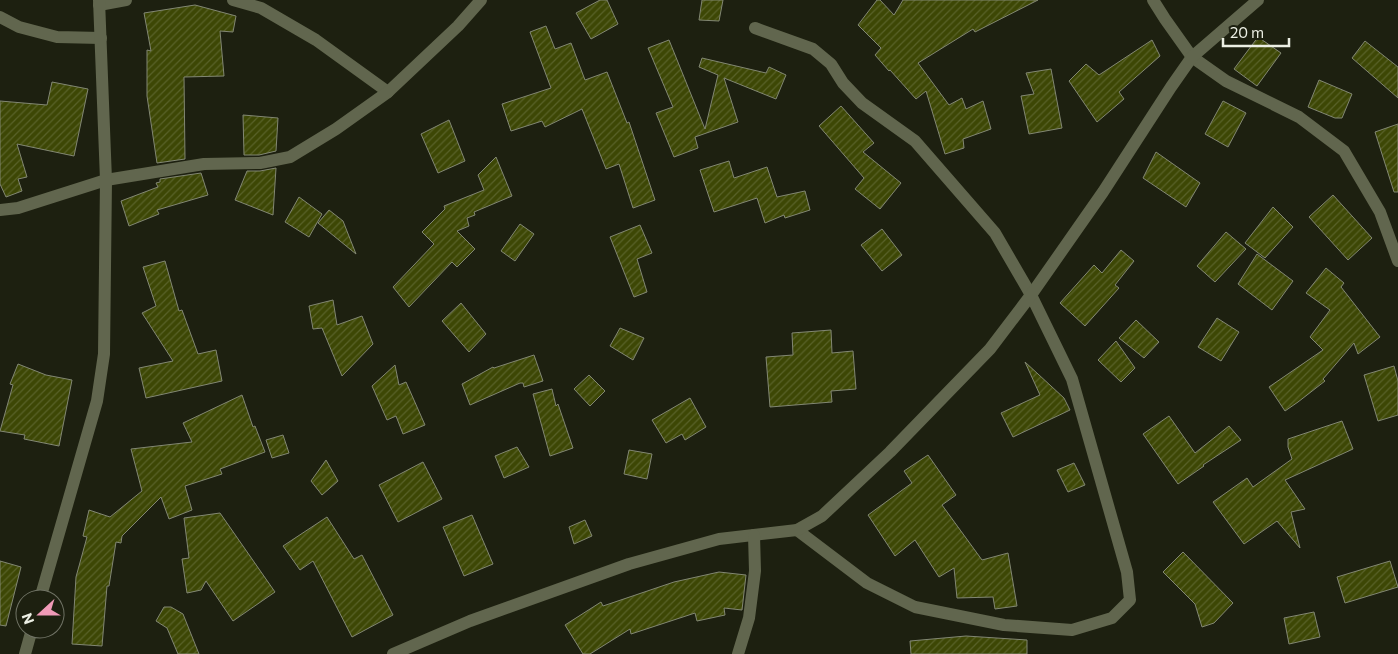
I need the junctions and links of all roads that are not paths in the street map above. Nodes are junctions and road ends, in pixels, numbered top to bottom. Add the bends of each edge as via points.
1 (126, 0) edge
2 (233, 0) edge
3 (481, 0) edge
4 (1153, 0) edge
5 (1258, 0) edge
6 (99, 2) edge
7 (0, 18) edge
8 (755, 28) dead end
9 (101, 38) junction
10 (1192, 57) junction
11 (388, 92) junction
12 (106, 180) junction
13 (0, 210) edge
14 (1398, 262) edge
15 (1031, 295) junction
16 (797, 530) junction
17 (754, 535) junction
18 (43, 589) edge
19 (29, 639) edge
20 (25, 654) edge
21 (393, 654) edge
22 (738, 654) edge

1 - 6 street
2 - 11 street via 261,8 316,40
3 - 11 street
4 - 10 street
5 - 10 street
6 - 9 street
7 - 9 street via 18,27 57,37
8 - 15 street via 813,49 832,64 843,83 862,103 915,141 995,233
9 - 12 street
10 - 14 street via 1226,81 1299,117 1344,150 1380,212
10 - 15 street
11 - 12 street via 290,157 260,163 204,164
12 - 13 street via 18,208
12 - 18 street via 104,354 97,401
15 - 16 street via 990,348 890,452 822,516
15 - 16 street via 1072,379 1127,572 1130,600 1112,618 1072,630 1004,625 916,608 867,583
16 - 17 street
17 - 21 street via 719,539 629,564 470,620
17 - 22 street via 755,571 749,618
19 - 20 street

